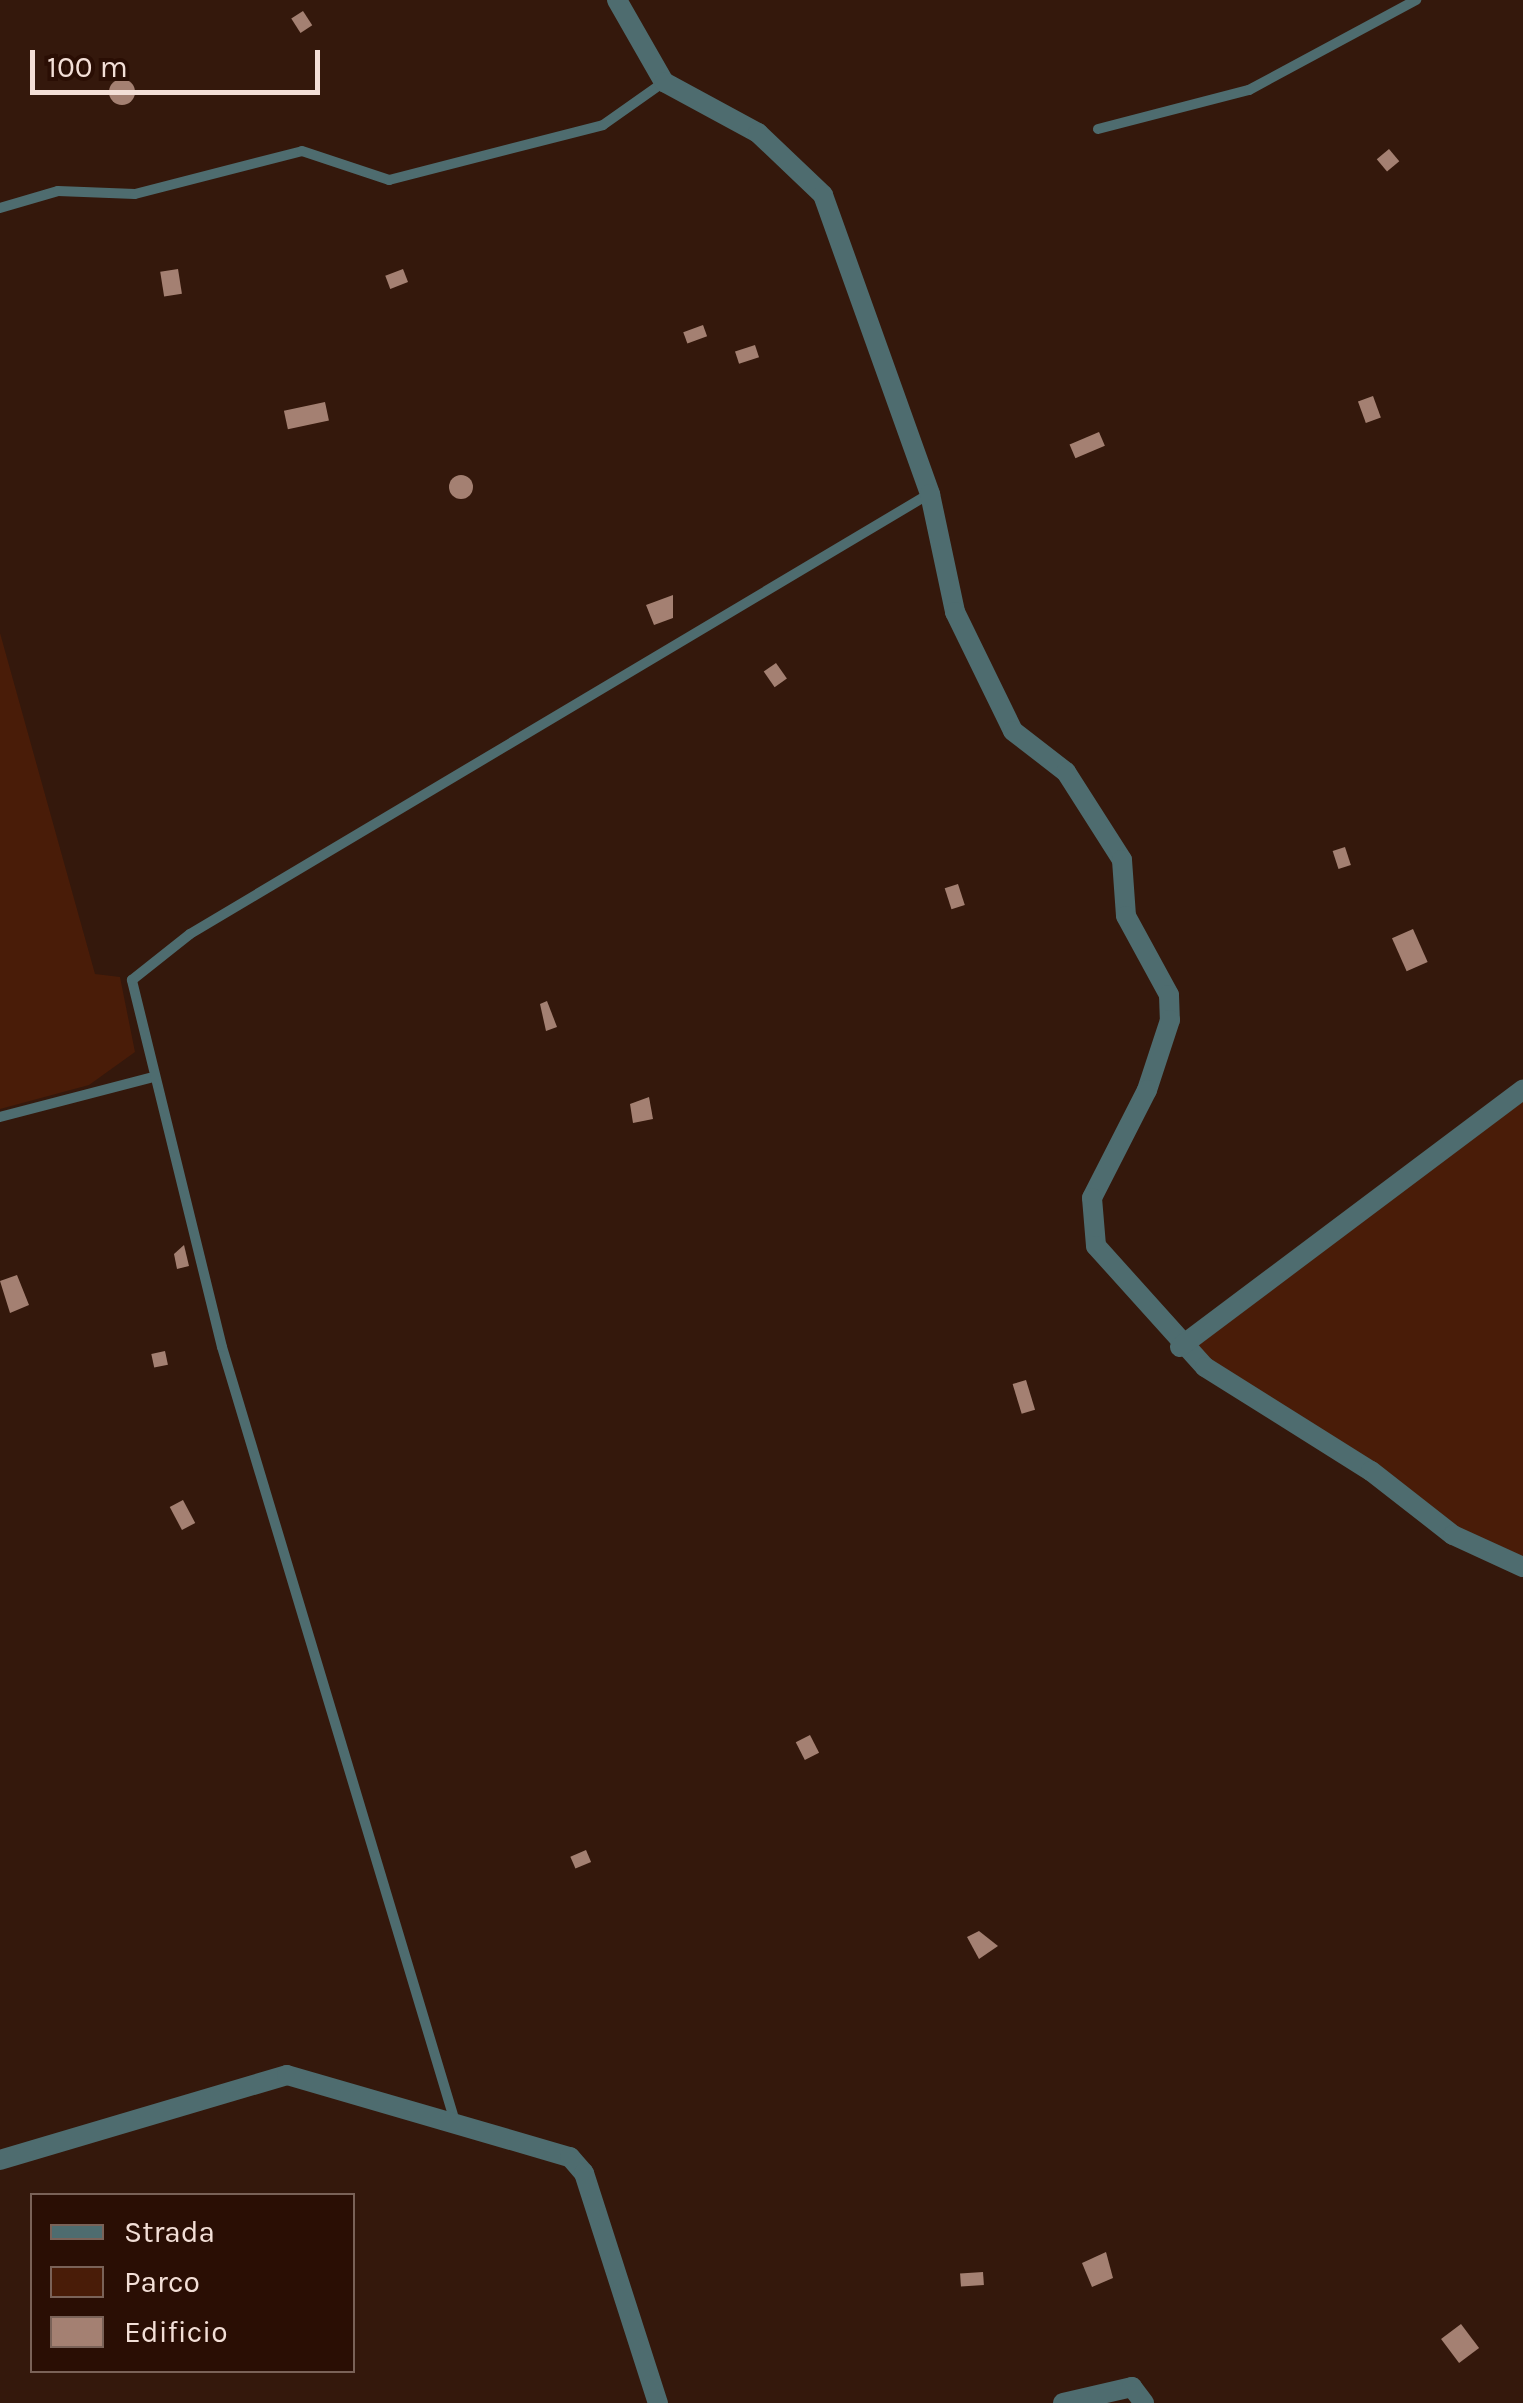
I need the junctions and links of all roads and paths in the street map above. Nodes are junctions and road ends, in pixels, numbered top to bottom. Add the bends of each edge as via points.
1 (617, 0) edge
2 (1416, 0) edge
3 (664, 82) junction
4 (1098, 130) dead end
5 (0, 208) edge
6 (930, 494) junction
7 (150, 1078) junction
8 (1523, 1088) edge
9 (0, 1117) edge
10 (1180, 1347) junction
11 (1523, 1567) edge
12 (456, 2126) junction
13 (0, 2160) edge
14 (658, 2403) edge
15 (1063, 2403) edge
16 (1144, 2403) edge

1 - 3 street
2 - 4 lane via 1248,90
3 - 5 lane via 602,125 389,180 302,152 135,194 58,191
3 - 6 street via 758,133 823,195
6 - 7 lane via 139,966 132,980
6 - 10 street via 955,612 995,699 1107,830 1122,860 1126,916 1169,995 1148,1090 1101,1171 1088,1220 1096,1246
7 - 9 lane
7 - 12 lane
8 - 10 street
10 - 11 street via 1453,1535
12 - 13 street via 277,2076
12 - 14 street via 580,2163
15 - 16 street via 1132,2387

